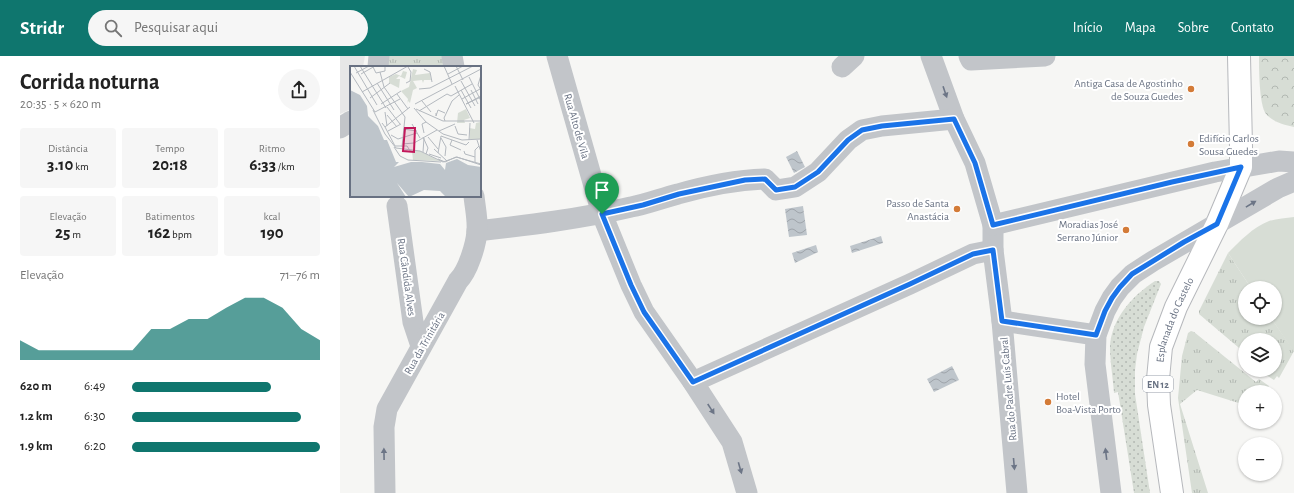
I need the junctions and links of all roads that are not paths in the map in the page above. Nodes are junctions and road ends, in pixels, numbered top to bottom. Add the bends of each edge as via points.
1 (379, 56) edge
2 (452, 56) edge
3 (557, 56) edge
4 (969, 56) edge
5 (1045, 56) edge
6 (1239, 56) edge
7 (938, 58) edge
8 (378, 66) edge
9 (454, 66) edge
10 (954, 119) junction
11 (350, 122) edge
12 (340, 128) edge
13 (1294, 162) edge
14 (1241, 167) junction
15 (1294, 181) edge
16 (474, 197) edge
17 (397, 206) dead end
18 (602, 214) junction
19 (1217, 224) junction
20 (993, 225) junction
21 (477, 231) junction
22 (993, 250) junction
23 (1002, 321) junction
24 (1096, 335) junction
25 (421, 346) junction
26 (693, 382) junction
27 (385, 493) edge
28 (747, 493) edge
29 (1017, 493) edge
30 (1111, 493) edge
31 (1172, 493) edge

1 - 8 street
2 - 9 street
3 - 18 street, Rua Alto de Vila
4 - 5 street via 971,60
6 - 14 main road, EN 12
7 -> 10 street, Rua do Padre Luís Cabral
10 - 18 street via 862,130 848,140 818,172 795,187 776,190 765,179 745,180
10 - 20 street, Rua do Padre Luís Cabral via 975,163
11 - 12 street
13 - 14 street via 1279,160
14 - 19 main road, Esplanada do Castelo / EN 12
14 - 20 street
19 -> 15 street
16 - 21 street, Rua da Trinitária
17 - 25 street, Rua Cândida Alves via 413,322
18 - 21 street
18 - 26 street, Rua Alto de Vila via 644,312
19 - 24 street via 1132,274 1112,298
19 - 31 main road, Esplanada do Castelo / EN 12 via 1176,307 1161,347 1159,405
20 - 22 street, Rua do Padre Luís Cabral
21 - 25 street, Rua da Trinitária via 463,276
22 - 23 street, Rua do Padre Luís Cabral
22 - 26 street via 973,254
23 - 24 street
23 -> 29 street, Rua do Padre Luís Cabral
30 -> 24 street via 1095,364
27 -> 25 street, Rua da Trinitária via 384,427 387,409
26 -> 28 street, Rua Alto de Vila via 732,442

